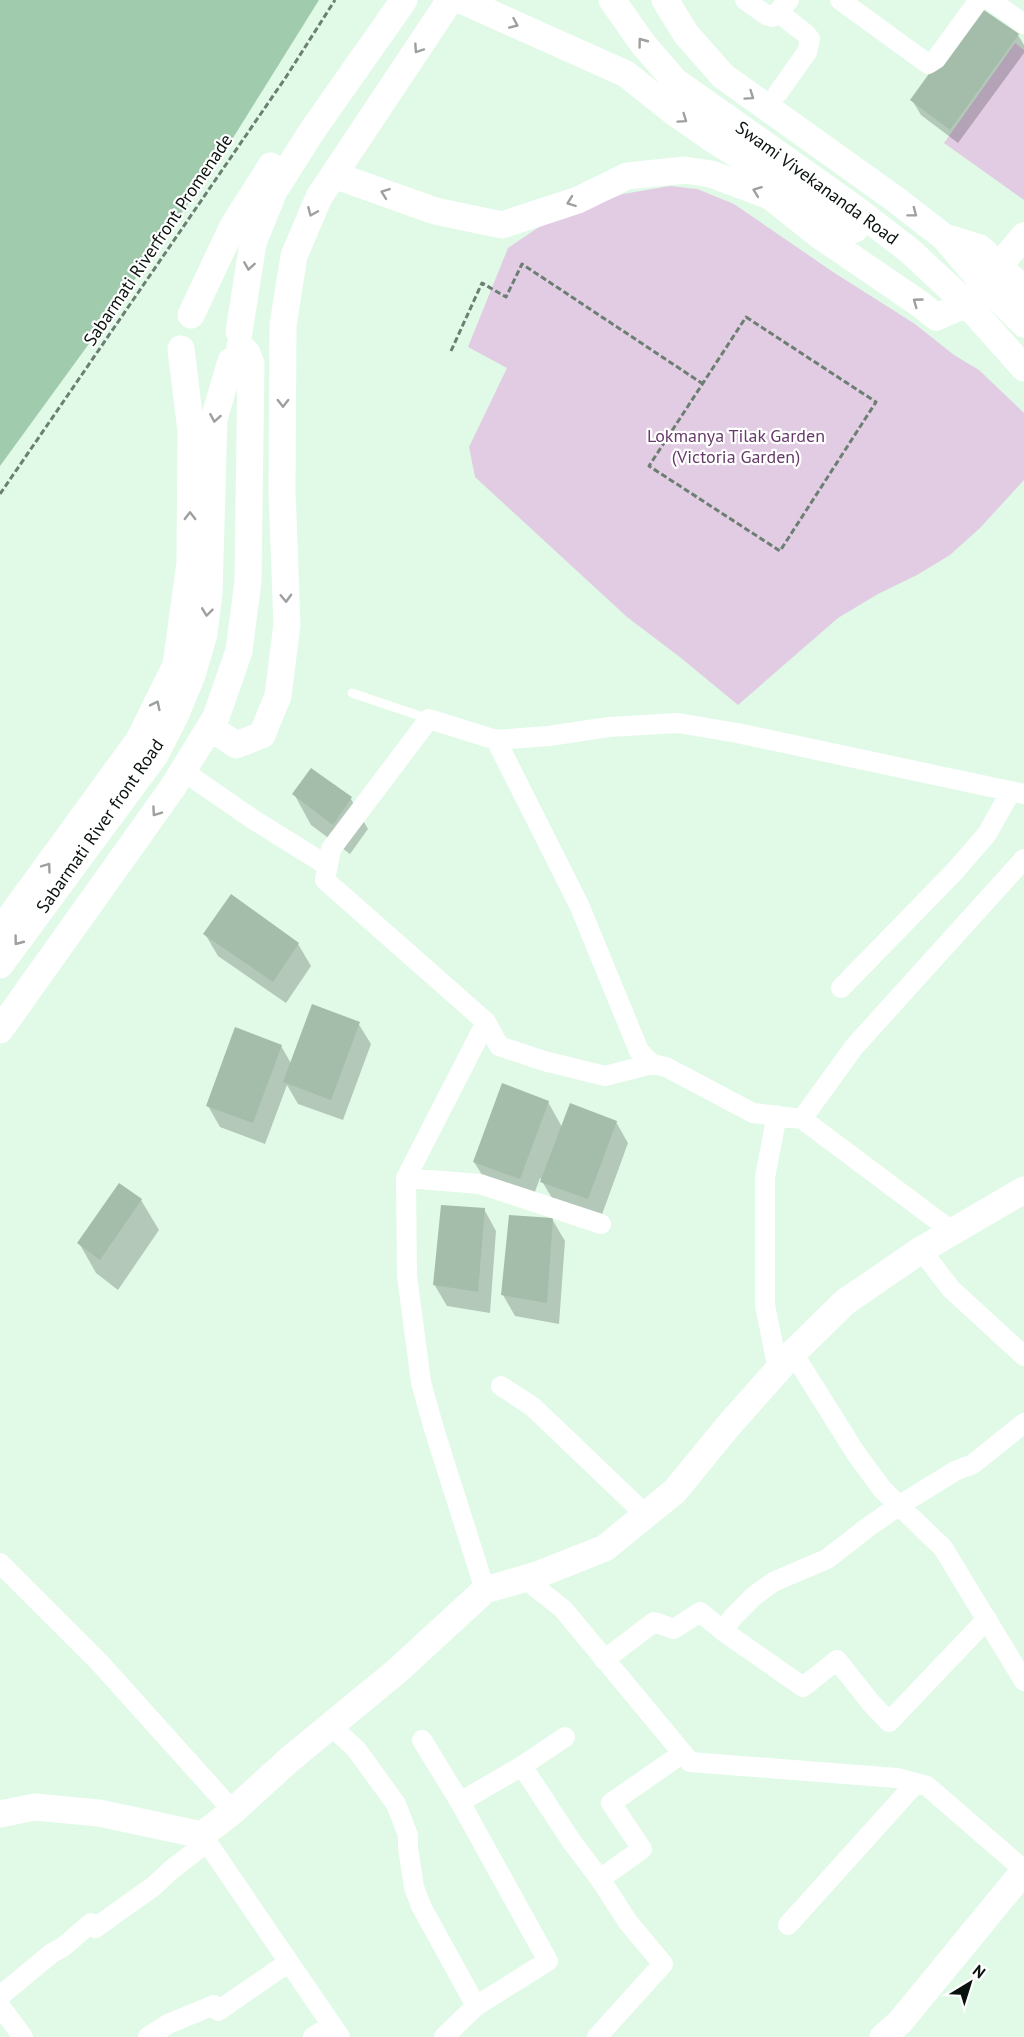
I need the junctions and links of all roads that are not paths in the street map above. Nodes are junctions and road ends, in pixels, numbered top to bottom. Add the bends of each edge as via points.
1 (382, 0) edge
2 (404, 0) edge
3 (450, 0) edge
4 (461, 0) edge
5 (612, 0) edge
6 (665, 0) edge
7 (745, 0) edge
8 (840, 0) edge
9 (979, 0) edge
10 (990, 0) edge
11 (784, 6) edge
12 (1024, 24) edge
13 (778, 93) dead end
14 (334, 175) junction
15 (1024, 236) edge
16 (910, 251) junction
17 (984, 285) junction
18 (1024, 290) edge
19 (191, 315) junction
20 (1024, 324) edge
21 (237, 346) junction
22 (181, 348) junction
23 (1024, 368) edge
24 (352, 693) dead end
25 (429, 719) junction
26 (210, 727) junction
27 (496, 740) junction
28 (183, 771) junction
29 (1018, 793) edge
30 (1024, 859) edge
31 (328, 866) junction
32 (0, 930) edge
33 (0, 965) edge
34 (841, 988) dead end
35 (486, 1022) junction
36 (0, 1030) edge
37 (652, 1064) junction
38 (777, 1115) junction
39 (802, 1119) junction
40 (406, 1178) junction
41 (1019, 1198) edge
42 (601, 1224) dead end
43 (952, 1232) junction
44 (921, 1251) junction
45 (1024, 1356) edge
46 (786, 1362) junction
47 (501, 1386) dead end
48 (1024, 1423) edge
49 (900, 1505) junction
50 (645, 1515) junction
51 (0, 1563) edge
52 (524, 1578) junction
53 (485, 1590) junction
54 (987, 1619) junction
55 (723, 1631) junction
56 (603, 1660) junction
57 (1024, 1681) edge
58 (330, 1725) junction
59 (565, 1737) dead end
60 (422, 1740) dead end
61 (683, 1754) junction
62 (522, 1766) junction
63 (916, 1783) junction
64 (460, 1802) junction
65 (233, 1811) junction
66 (0, 1814) edge
67 (205, 1838) junction
68 (1024, 1870) edge
69 (600, 1880) junction
70 (788, 1925) dead end
71 (289, 1962) junction
72 (0, 1996) edge
73 (0, 2006) edge
74 (476, 2006) junction
75 (336, 2031) edge
76 (23, 2037) edge
77 (148, 2037) edge
78 (313, 2037) edge
79 (444, 2037) edge
80 (597, 2037) edge
81 (883, 2037) edge

1 - 19 main road via 233,226
2 -> 21 main road, Sabarmati River front Road via 274,191 253,243
3 -> 14 main road
4 -> 16 main road via 626,74 711,138 858,232
16 -> 5 main road, Swami Vivekananda Road via 675,81 642,44
6 -> 17 main road via 686,34 723,76 944,237 980,248
7 - 11 street via 773,17
8 - 9 street via 927,64 936,59
10 - 12 street
11 - 13 street via 810,39 807,52
17 -> 14 main road via 936,317 770,196 711,174 685,170 627,177 578,200 502,225 435,211
14 -> 26 main road via 319,197 294,256 284,325 282,491 287,624 278,696 262,735 236,745
15 - 17 main road
16 - 17 main road, Swami Vivekananda Road
17 - 18 main road
17 - 20 main road
17 - 23 main road, Swami Vivekananda Road
19 - 21 main road via 204,309 219,310 232,318
19 - 22 main road via 180,330
21 - 22 main road via 218,369 202,369 189,361
21 - 26 main road via 247,352 251,364 248,581 239,651
21 -> 33 main road, Sabarmati River front Road via 214,419 209,593 204,634 192,675 155,755
32 -> 22 main road via 139,740 176,665 190,563 191,431
24 - 25 lane
25 - 27 street
25 - 31 street via 331,849
26 - 28 main road
27 - 29 street via 678,723
27 - 37 street via 580,907 639,1052
28 - 31 street
28 -> 36 main road
29 - 34 street via 954,872
30 - 39 street via 854,1047
31 - 35 street via 325,880
35 - 37 street via 499,1046 574,1069 605,1076
35 - 40 street
37 - 38 street via 696,1081 753,1113
38 - 39 street
38 - 46 street via 765,1177 765,1305
39 - 43 street
40 - 42 street via 480,1184
40 - 53 street via 406,1276 421,1382
41 - 43 main road
43 - 44 main road
44 - 45 street via 951,1289
44 - 46 main road via 845,1302
46 - 49 street via 882,1489
46 - 50 main road via 675,1491
47 - 50 street via 532,1407
48 - 49 street via 972,1464
49 - 54 street via 943,1548
49 - 55 street via 827,1559 773,1582 754,1596
50 - 52 main road via 605,1548
51 - 65 street via 99,1662
52 - 53 main road
52 - 56 street via 563,1609
53 - 58 main road via 397,1671
54 - 55 street via 889,1722 837,1660 803,1687
54 - 57 street
55 - 56 street via 700,1612 674,1629 654,1623
56 - 61 street
58 - 65 main road
58 - 74 street via 356,1749 396,1804 408,1835 414,1887 421,1906
59 - 62 street
60 - 64 street
61 - 63 street via 690,1762 897,1778
61 - 69 street via 611,1803 642,1849
62 - 64 street
62 - 69 street
63 - 68 street via 927,1786
63 - 70 street
64 - 74 street via 548,1961
65 - 67 main road
66 - 67 main road via 34,1807 89,1812
67 - 71 street
67 - 72 street via 154,1886 95,1928 91,1923
68 - 81 main road via 900,2022
69 - 80 street via 663,1964
71 - 75 street
71 - 77 street via 218,2011 214,2005
73 - 76 street
74 - 79 street
75 - 78 street

